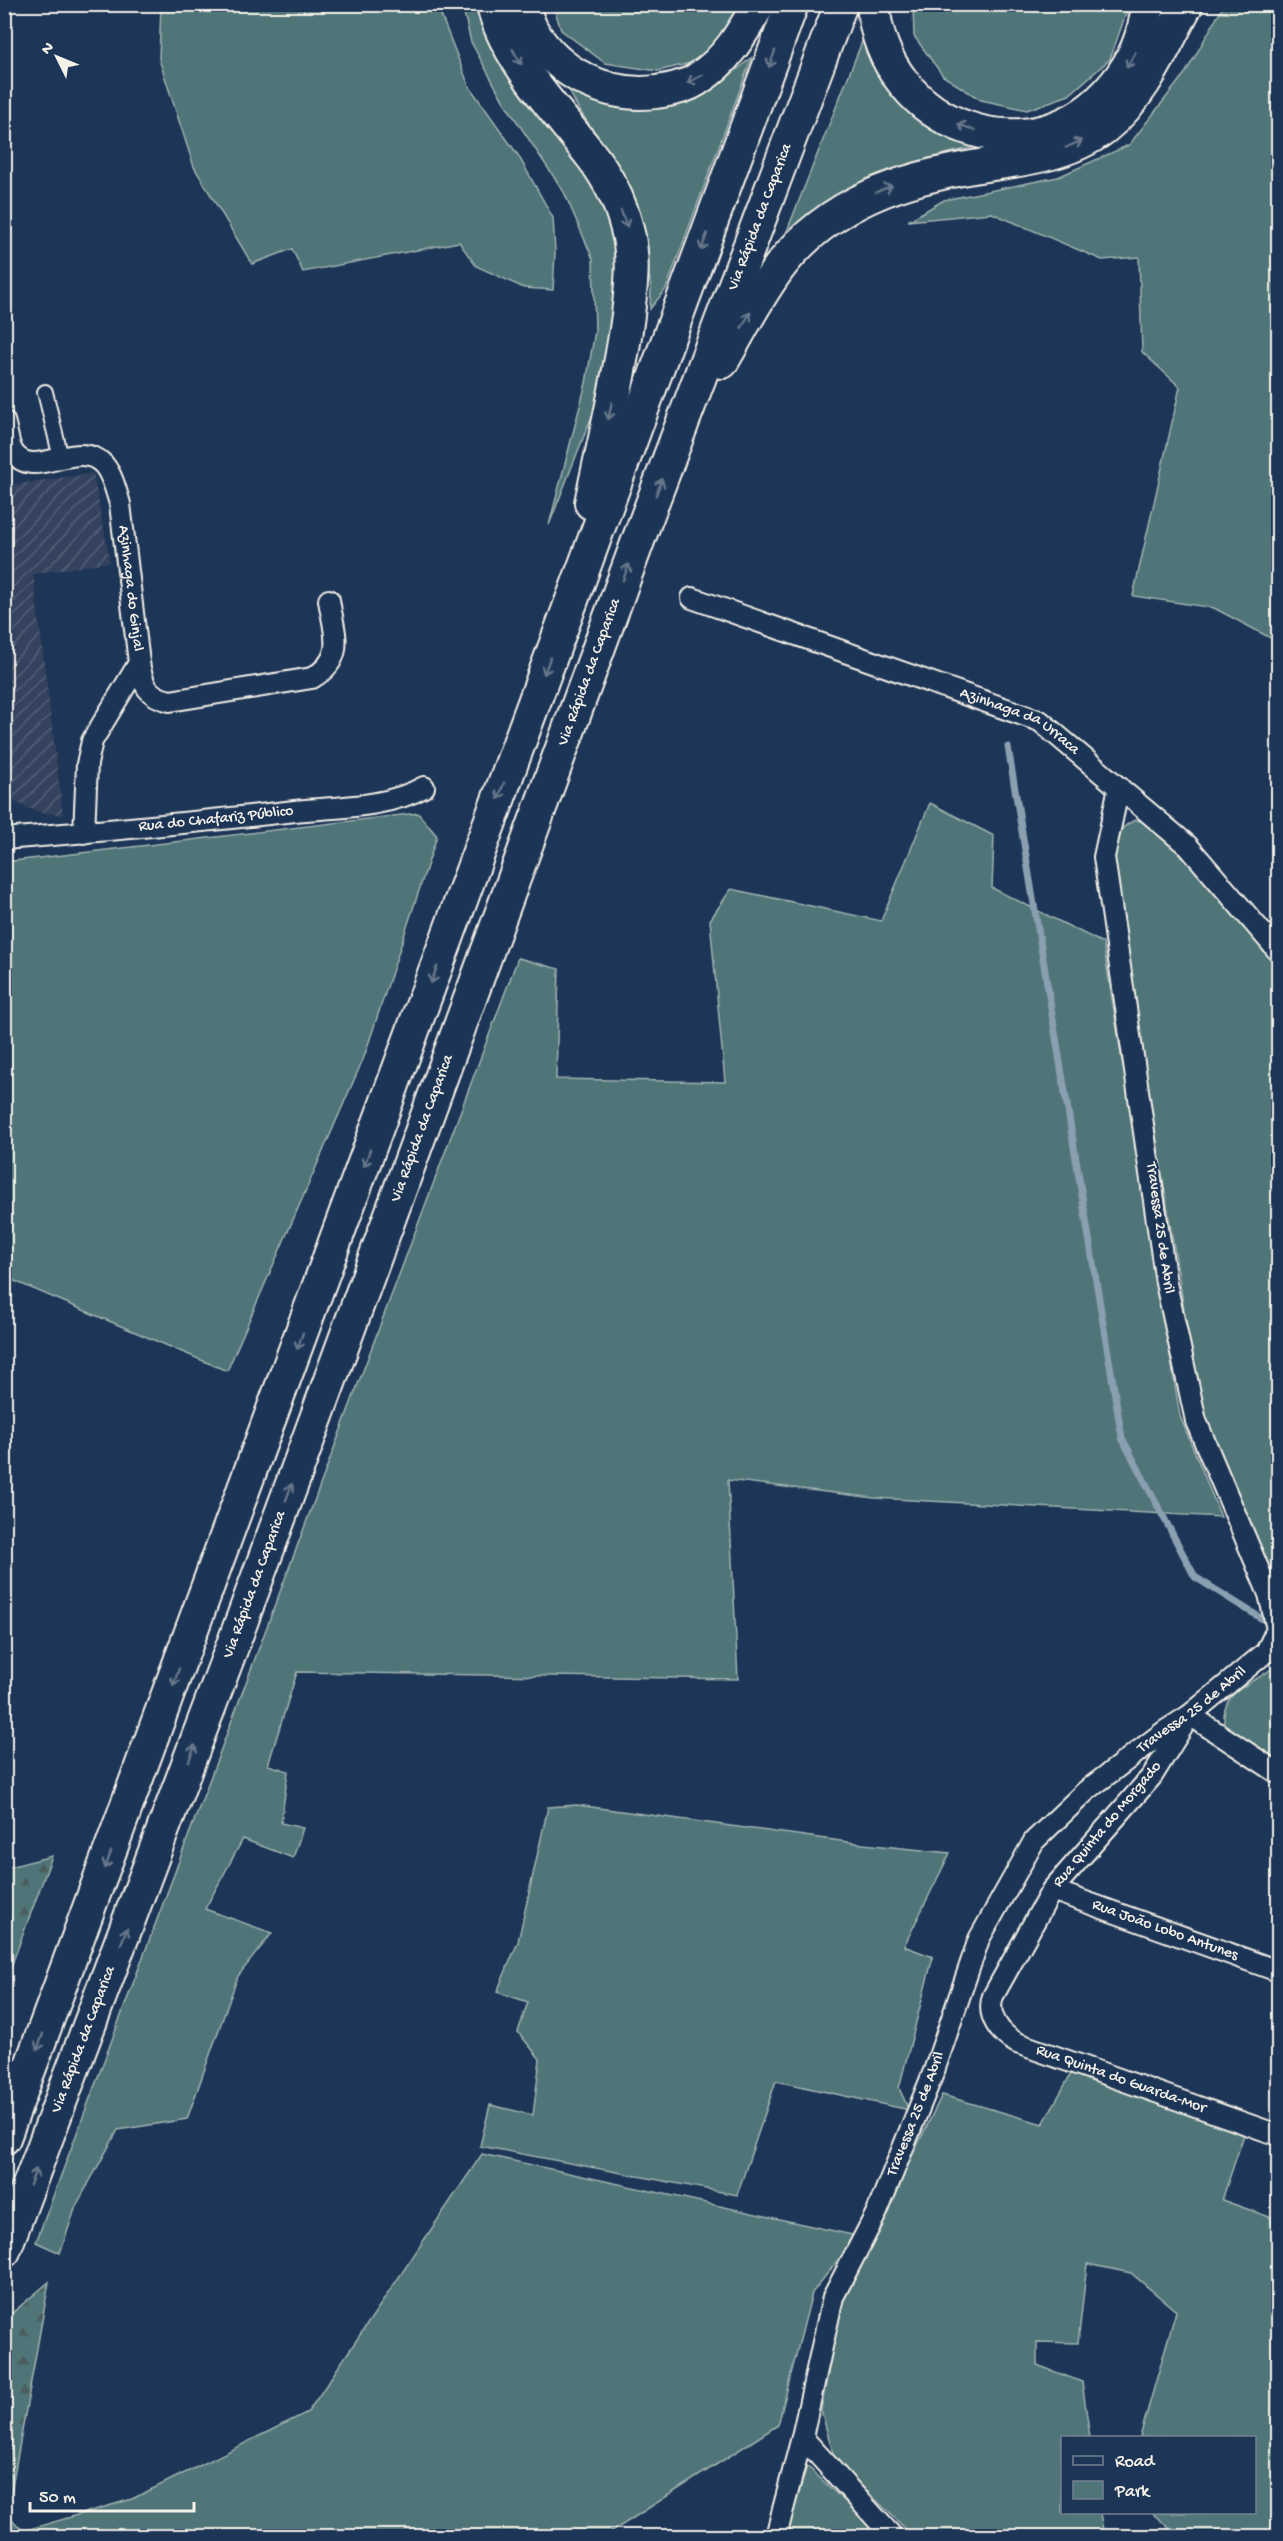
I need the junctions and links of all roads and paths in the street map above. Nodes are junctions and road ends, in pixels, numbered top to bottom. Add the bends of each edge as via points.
1 (493, 4) edge
2 (522, 4) edge
3 (759, 4) edge
4 (792, 4) edge
5 (841, 4) edge
6 (873, 4) edge
7 (1148, 4) edge
8 (1187, 4) edge
9 (45, 392) dead end
10 (4, 421) edge
11 (675, 443) junction
12 (61, 458) junction
13 (692, 598) dead end
14 (329, 600) dead end
15 (568, 611) junction
16 (139, 663) junction
17 (424, 787) dead end
18 (1119, 787) junction
19 (84, 833) junction
20 (4, 839) edge
21 (1278, 951) edge
22 (1190, 1715) junction
23 (1278, 1773) edge
24 (1052, 1890) junction
25 (1278, 1971) edge
26 (993, 1996) joint
27 (1278, 2135) edge
28 (4, 2138) edge
29 (4, 2251) edge
30 (802, 2438) junction
31 (776, 2536) edge
32 (892, 2536) edge

1 -> 15 highway via 522,66 599,165 628,230 633,271 623,351
3 -> 2 highway via 739,39 698,80 646,93 621,92 574,75 532,30
4 -> 15 highway
5 - 11 highway, Via Rápida da Caparica
7 -> 6 highway via 1133,57 1108,93 1071,121 1019,135 968,128 949,121 919,101 885,57
11 -> 8 highway via 765,288 811,234 846,208 891,186 939,172 1052,152 1101,130 1134,99
9 - 12 street
10 - 12 street, Azinhaga do Ginjal via 12,451 22,462 33,465
29 -> 11 highway, Via Rápida da Caparica via 235,1640
12 - 16 street, Azinhaga do Ginjal via 87,456 103,464 112,478 120,504
13 - 18 street, Azinhaga da Urraca via 1040,721
14 - 16 street via 336,646 326,670 312,678 170,701 151,694 143,685
15 -> 28 highway
16 - 19 street, Azinhaga do Ginjal via 92,741
17 - 19 street, Rua do Chafariz Público via 406,797 382,801
18 - 21 street, Azinhaga da Urraca via 1188,846
18 - 22 street, Travessa 25 de Abril via 1104,857 1166,1283 1196,1421 1269,1594 1277,1629 1266,1652
19 - 20 street, Rua do Chafariz Público
22 - 23 street
22 - 24 street, Rua Quinta do Morgado via 1152,1776
22 - 30 street, Travessa 25 de Abril via 1086,1791 1034,1841 979,1939 934,2071 877,2212 833,2297
24 - 25 street, Rua João Lobo Antunes
24 - 26 street, Rua Quinta do Morgado
26 - 27 street, Rua Quinta do Guarda-Mor via 995,2021 1003,2034 1017,2043
30 - 31 street, Travessa 25 de Abril
30 - 32 street

